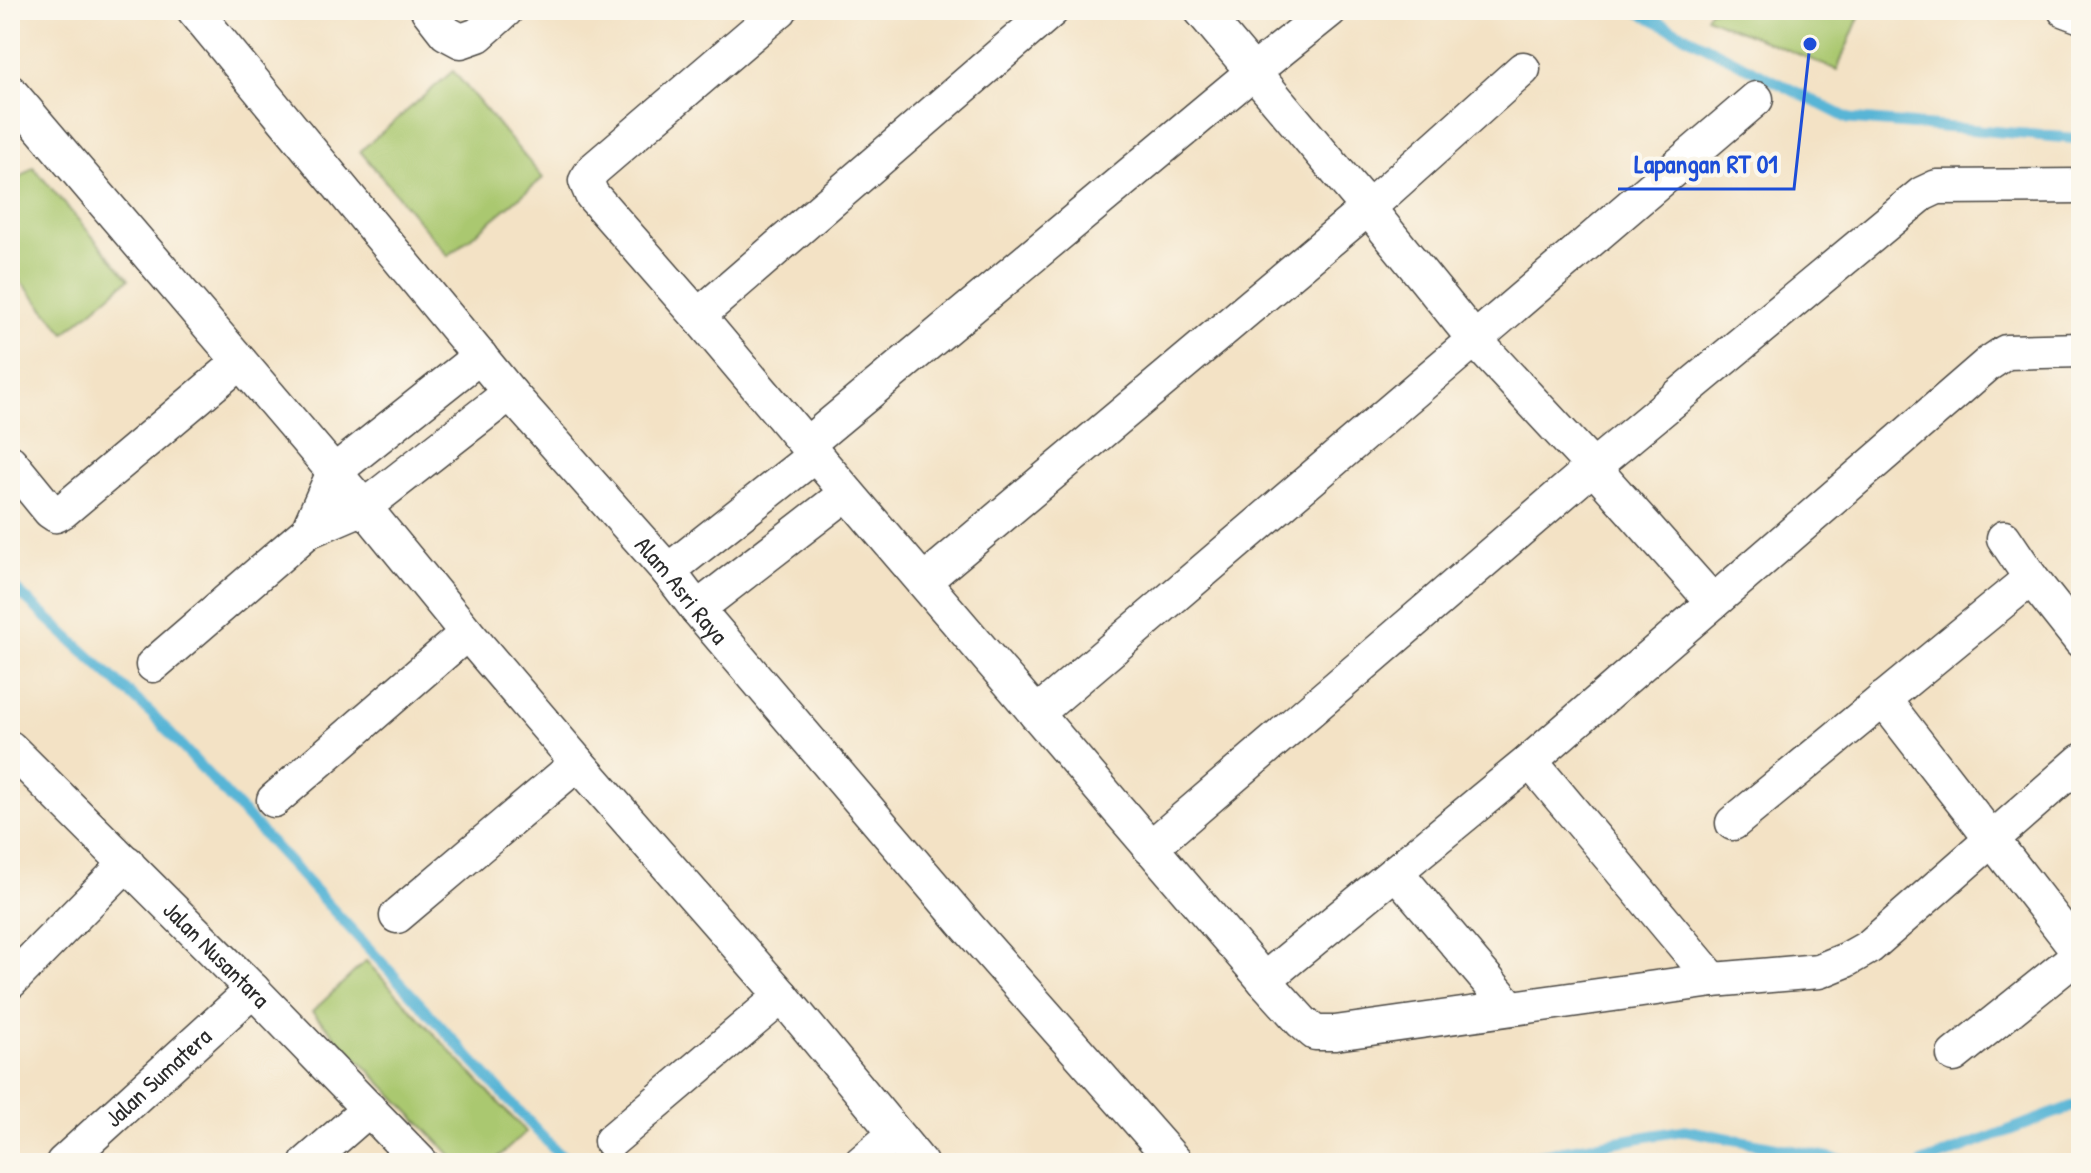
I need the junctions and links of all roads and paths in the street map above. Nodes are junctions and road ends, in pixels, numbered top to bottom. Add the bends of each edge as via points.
1 (194, 10) edge
2 (428, 10) edge
3 (506, 10) edge
4 (780, 10) edge
5 (1052, 10) edge
6 (1201, 10) edge
7 (1330, 10) edge
8 (2065, 10) edge
9 (2081, 16) edge
10 (1523, 69) dead end
11 (1253, 72) junction
12 (10, 92) edge
13 (1756, 99) dead end
14 (2081, 186) edge
15 (1368, 208) junction
16 (698, 316) junction
17 (1475, 340) junction
18 (2081, 350) edge
19 (480, 356) junction
20 (240, 362) junction
21 (510, 393) junction
22 (810, 450) junction
23 (10, 462) edge
24 (1593, 467) junction
25 (334, 472) junction
26 (847, 493) junction
27 (364, 507) junction
28 (308, 531) junction
29 (2004, 538) dead end
30 (668, 571) junction
31 (2031, 578) junction
32 (924, 581) junction
33 (1713, 602) junction
34 (697, 609) junction
35 (467, 633) junction
36 (2081, 641) edge
37 (153, 665) dead end
38 (1883, 699) junction
39 (1036, 714) junction
40 (11, 752) edge
41 (1530, 761) junction
42 (2081, 761) edge
43 (578, 763) junction
44 (274, 800) dead end
45 (1733, 823) dead end
46 (1992, 841) junction
47 (1150, 848) junction
48 (127, 863) junction
49 (1396, 872) junction
50 (397, 916) dead end
51 (2080, 953) edge
52 (1264, 980) junction
53 (1713, 980) junction
54 (10, 982) edge
55 (253, 990) junction
56 (782, 996) junction
57 (1510, 1007) junction
58 (1954, 1055) dead end
59 (369, 1109) junction
60 (895, 1134) junction
61 (611, 1141) dead end
62 (63, 1163) edge
63 (307, 1163) edge
64 (421, 1163) edge
65 (861, 1163) edge
66 (920, 1163) edge
67 (1176, 1163) edge

1 - 19 street, Alam Asri Raya
2 - 3 street via 446,33 461,41 478,35
4 - 16 street via 586,181 592,195
5 - 16 street
6 - 11 street
7 - 11 street
8 - 9 street
10 - 15 street
11 - 15 street
11 - 22 street
12 - 20 street
13 - 17 street
14 - 24 street via 1937,187 1922,194
15 - 17 street
15 - 32 street
16 - 22 street
17 - 24 street
17 - 39 street
18 - 33 street via 2006,352 1988,364
19 - 21 street, Alam Asri Raya
19 - 25 street
20 - 23 street via 56,515
20 - 25 street
21 - 27 street
21 - 30 street, Alam Asri Raya
22 - 26 street
22 - 30 street
24 - 33 street
24 - 47 street
25 - 27 street
25 - 28 street
26 - 32 street
26 - 34 street
27 - 28 street
27 - 35 street
28 - 37 street
29 - 31 street
30 - 34 street, Alam Asri Raya
31 - 36 street
31 - 38 street
32 - 39 street
33 - 41 street
34 - 67 street, Alam Asri Raya
35 - 43 street
35 - 44 street
38 - 45 street
38 - 46 street
39 - 47 street
40 - 48 street, Jalan Nusantara
41 - 49 street
41 - 53 street
42 - 46 street
43 - 50 street
43 - 56 street
46 - 51 street
46 - 53 street via 1869,947 1846,960 1819,971
47 - 52 street
48 - 54 street
48 - 55 street, Jalan Nusantara
49 - 52 street
49 - 57 street
51 - 58 street
52 - 57 street via 1315,1033
53 - 57 street
55 - 59 street, Jalan Nusantara
55 - 62 street, Jalan Sumatera
56 - 60 street
56 - 61 street
59 - 63 street
59 - 64 street, Jalan Nusantara
60 - 65 street
60 - 66 street

